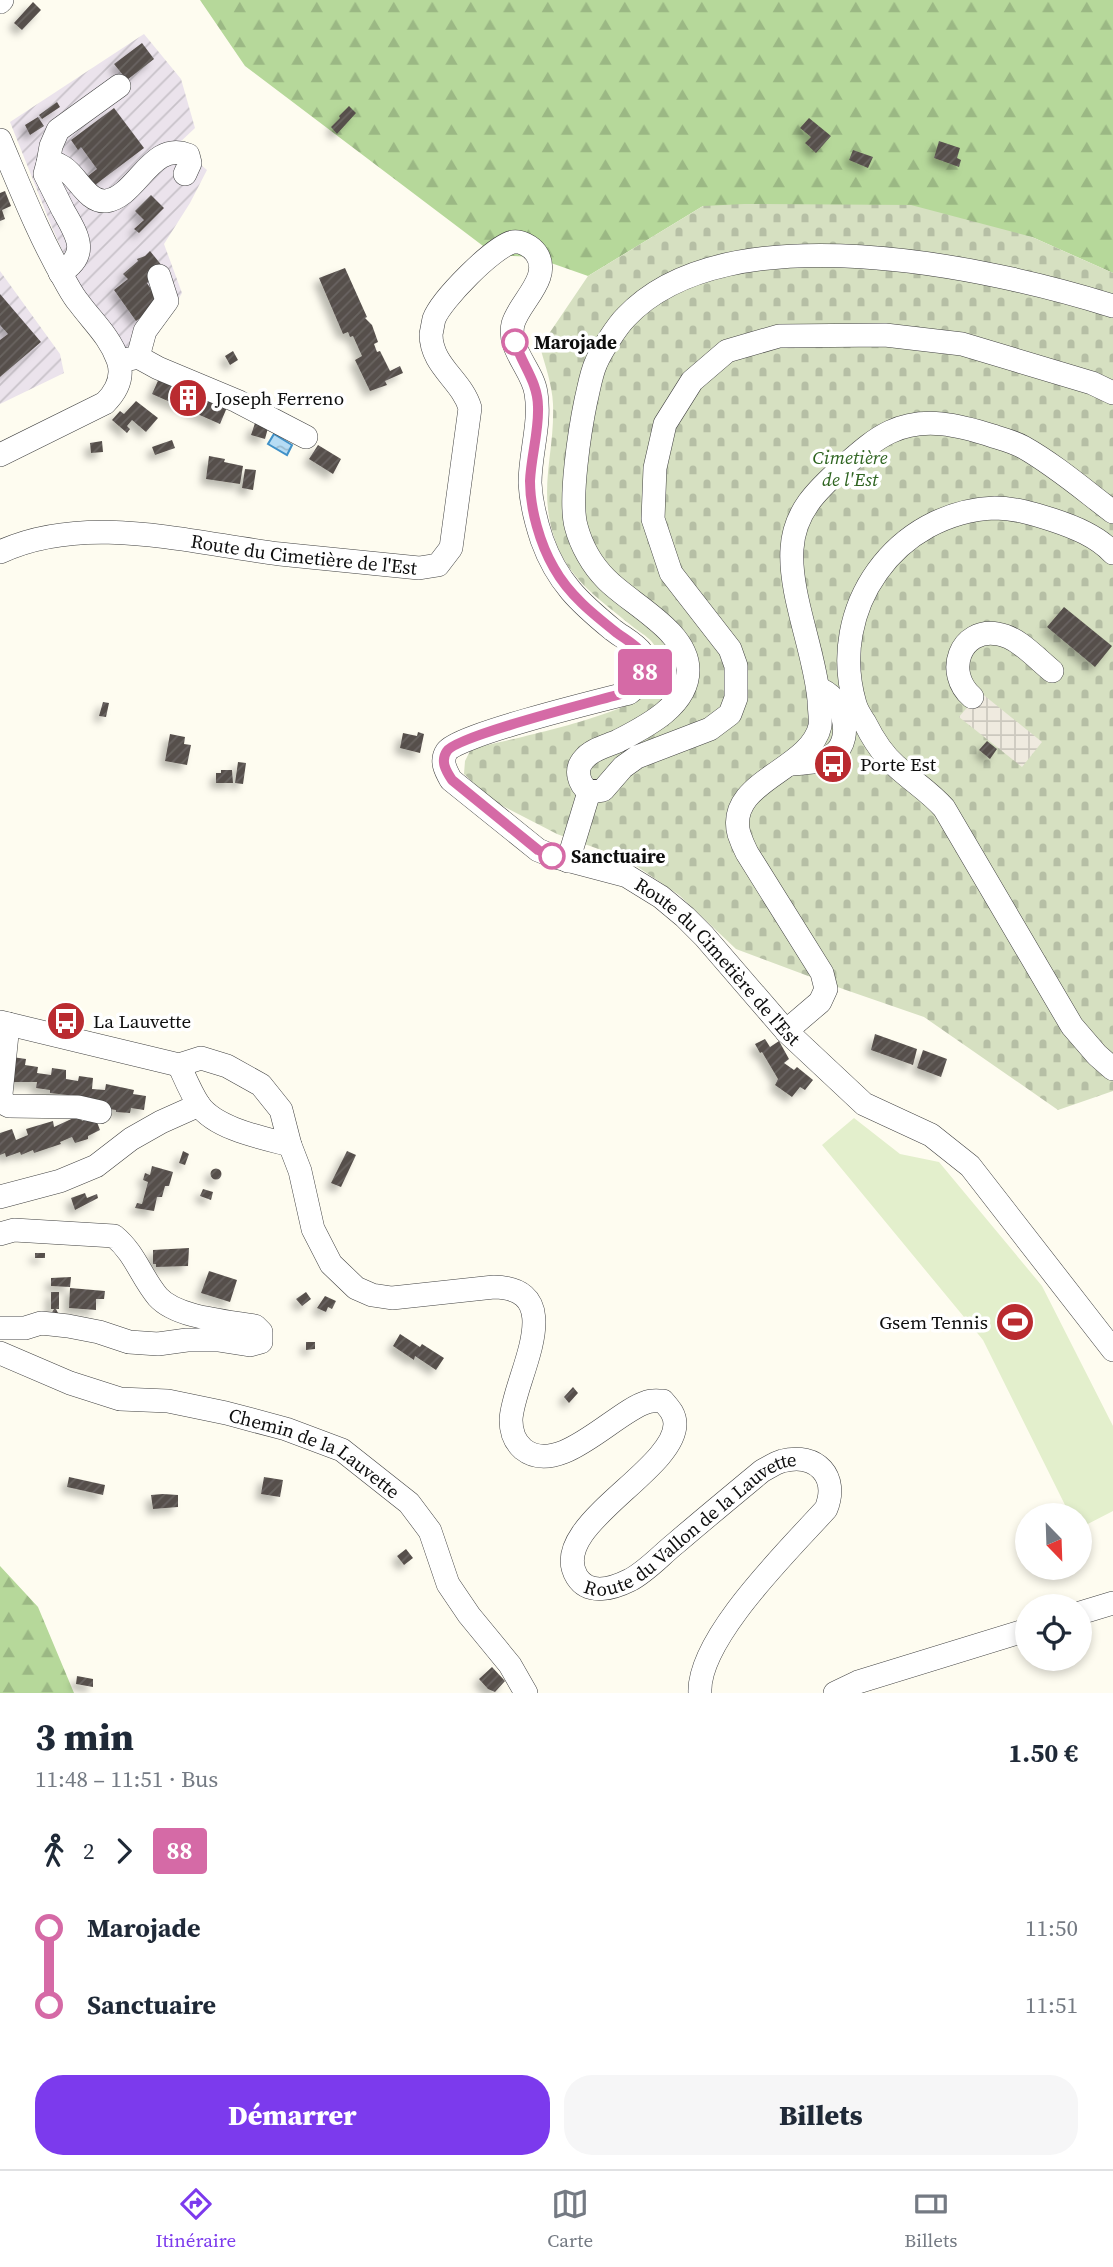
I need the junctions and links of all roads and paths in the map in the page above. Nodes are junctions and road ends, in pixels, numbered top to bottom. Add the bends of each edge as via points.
1 (119, 86) dead end
2 (0, 140) edge
3 (48, 163) junction
4 (185, 174) dead end
5 (60, 273) junction
6 (159, 276) dead end
7 (1113, 306) edge
8 (128, 360) junction
9 (1113, 393) edge
10 (306, 437) dead end
11 (0, 455) edge
12 (1113, 512) edge
13 (0, 552) edge
14 (1113, 552) edge
15 (1052, 671) dead end
16 (972, 697) dead end
17 (589, 792) junction
18 (568, 861) junction
19 (786, 1031) junction
20 (3, 1035) edge
21 (179, 1065) junction
22 (1113, 1069) edge
23 (199, 1105) junction
24 (2, 1109) edge
25 (100, 1112) dead end
26 (290, 1145) junction
27 (0, 1196) edge
28 (0, 1234) edge
29 (0, 1328) edge
30 (1113, 1350) edge
31 (0, 1353) edge
32 (1113, 1603) edge
33 (1092, 1609) edge
34 (1015, 1634) edge
35 (526, 1693) edge
36 (700, 1693) edge
37 (835, 1693) edge

1 - 3 street via 58,130
2 - 5 street
3 - 4 street via 60,165 96,200 106,201 169,153 188,155
3 - 5 street via 45,174 78,237 78,254
5 - 8 street via 78,302
6 - 8 street via 167,301
7 - 17 street via 984,272 888,258 792,255 708,269 664,286 626,317 596,362 581,421 573,509 581,540 595,565 678,641 688,669 676,701 662,714 584,758 578,768 579,780
8 - 10 street via 237,401
8 - 11 street via 114,394 105,403
9 - 17 street via 962,344 885,335 779,336 727,351 692,381 665,424 655,468 653,519 671,573 730,649 736,666 736,698 730,713 710,729 637,757 603,790
12 - 19 street via 1020,445 974,430 919,423 891,432 865,448 819,488 802,510 794,531 793,574 818,688 821,723 810,747 748,795 738,816 738,832 747,853 822,973 826,989 820,1002
13 - 18 street, Route du Cimetière de l'Est via 60,533 143,534 280,554 419,568 438,565 452,548 470,408 433,349 435,317 464,279 497,250 522,242 535,252 541,268 512,335 536,388 530,483 535,518 548,557 570,592 641,652 645,676 640,686 628,692 453,745 445,753 443,767 452,780 538,850
14 - 22 street via 1104,542 1031,513 997,508 954,515 897,547 875,573 859,606 849,662 855,706 873,739 944,808 1072,1026
15 - 16 street via 1009,637 979,635 963,649 957,667 963,687
17 - 18 street
18 - 19 street, Route du Cimetière de l'Est via 627,876 661,897 704,936
19 - 30 street, Route du Cimetière de l'Est via 864,1104 931,1135 970,1166
20 - 21 street
20 - 24 street
21 - 23 street
21 - 26 street via 201,1058 261,1085 281,1111
23 - 26 street via 220,1122
23 - 27 street via 141,1133 96,1166 60,1181
24 - 25 street via 78,1107
26 - 36 street, Route du Vallon de la Lauvette via 321,1248 356,1288 392,1298 510,1287 527,1301 534,1324 511,1420 517,1443 524,1450 549,1456 566,1451 648,1401 663,1401 671,1410 674,1429 662,1453 580,1537 573,1565 581,1583 602,1589 633,1578 762,1471 781,1461 799,1459 825,1472 831,1496 826,1509 726,1627 702,1671
28 - 29 street via 14,1230 114,1236 126,1245 157,1296 170,1307 255,1326 261,1332 261,1342 187,1340 158,1345 68,1325
31 - 35 street, Chemin de la Lauvette via 120,1399 167,1401 226,1413 342,1450 409,1503 430,1531 448,1584
32 - 33 street
34 - 37 street

